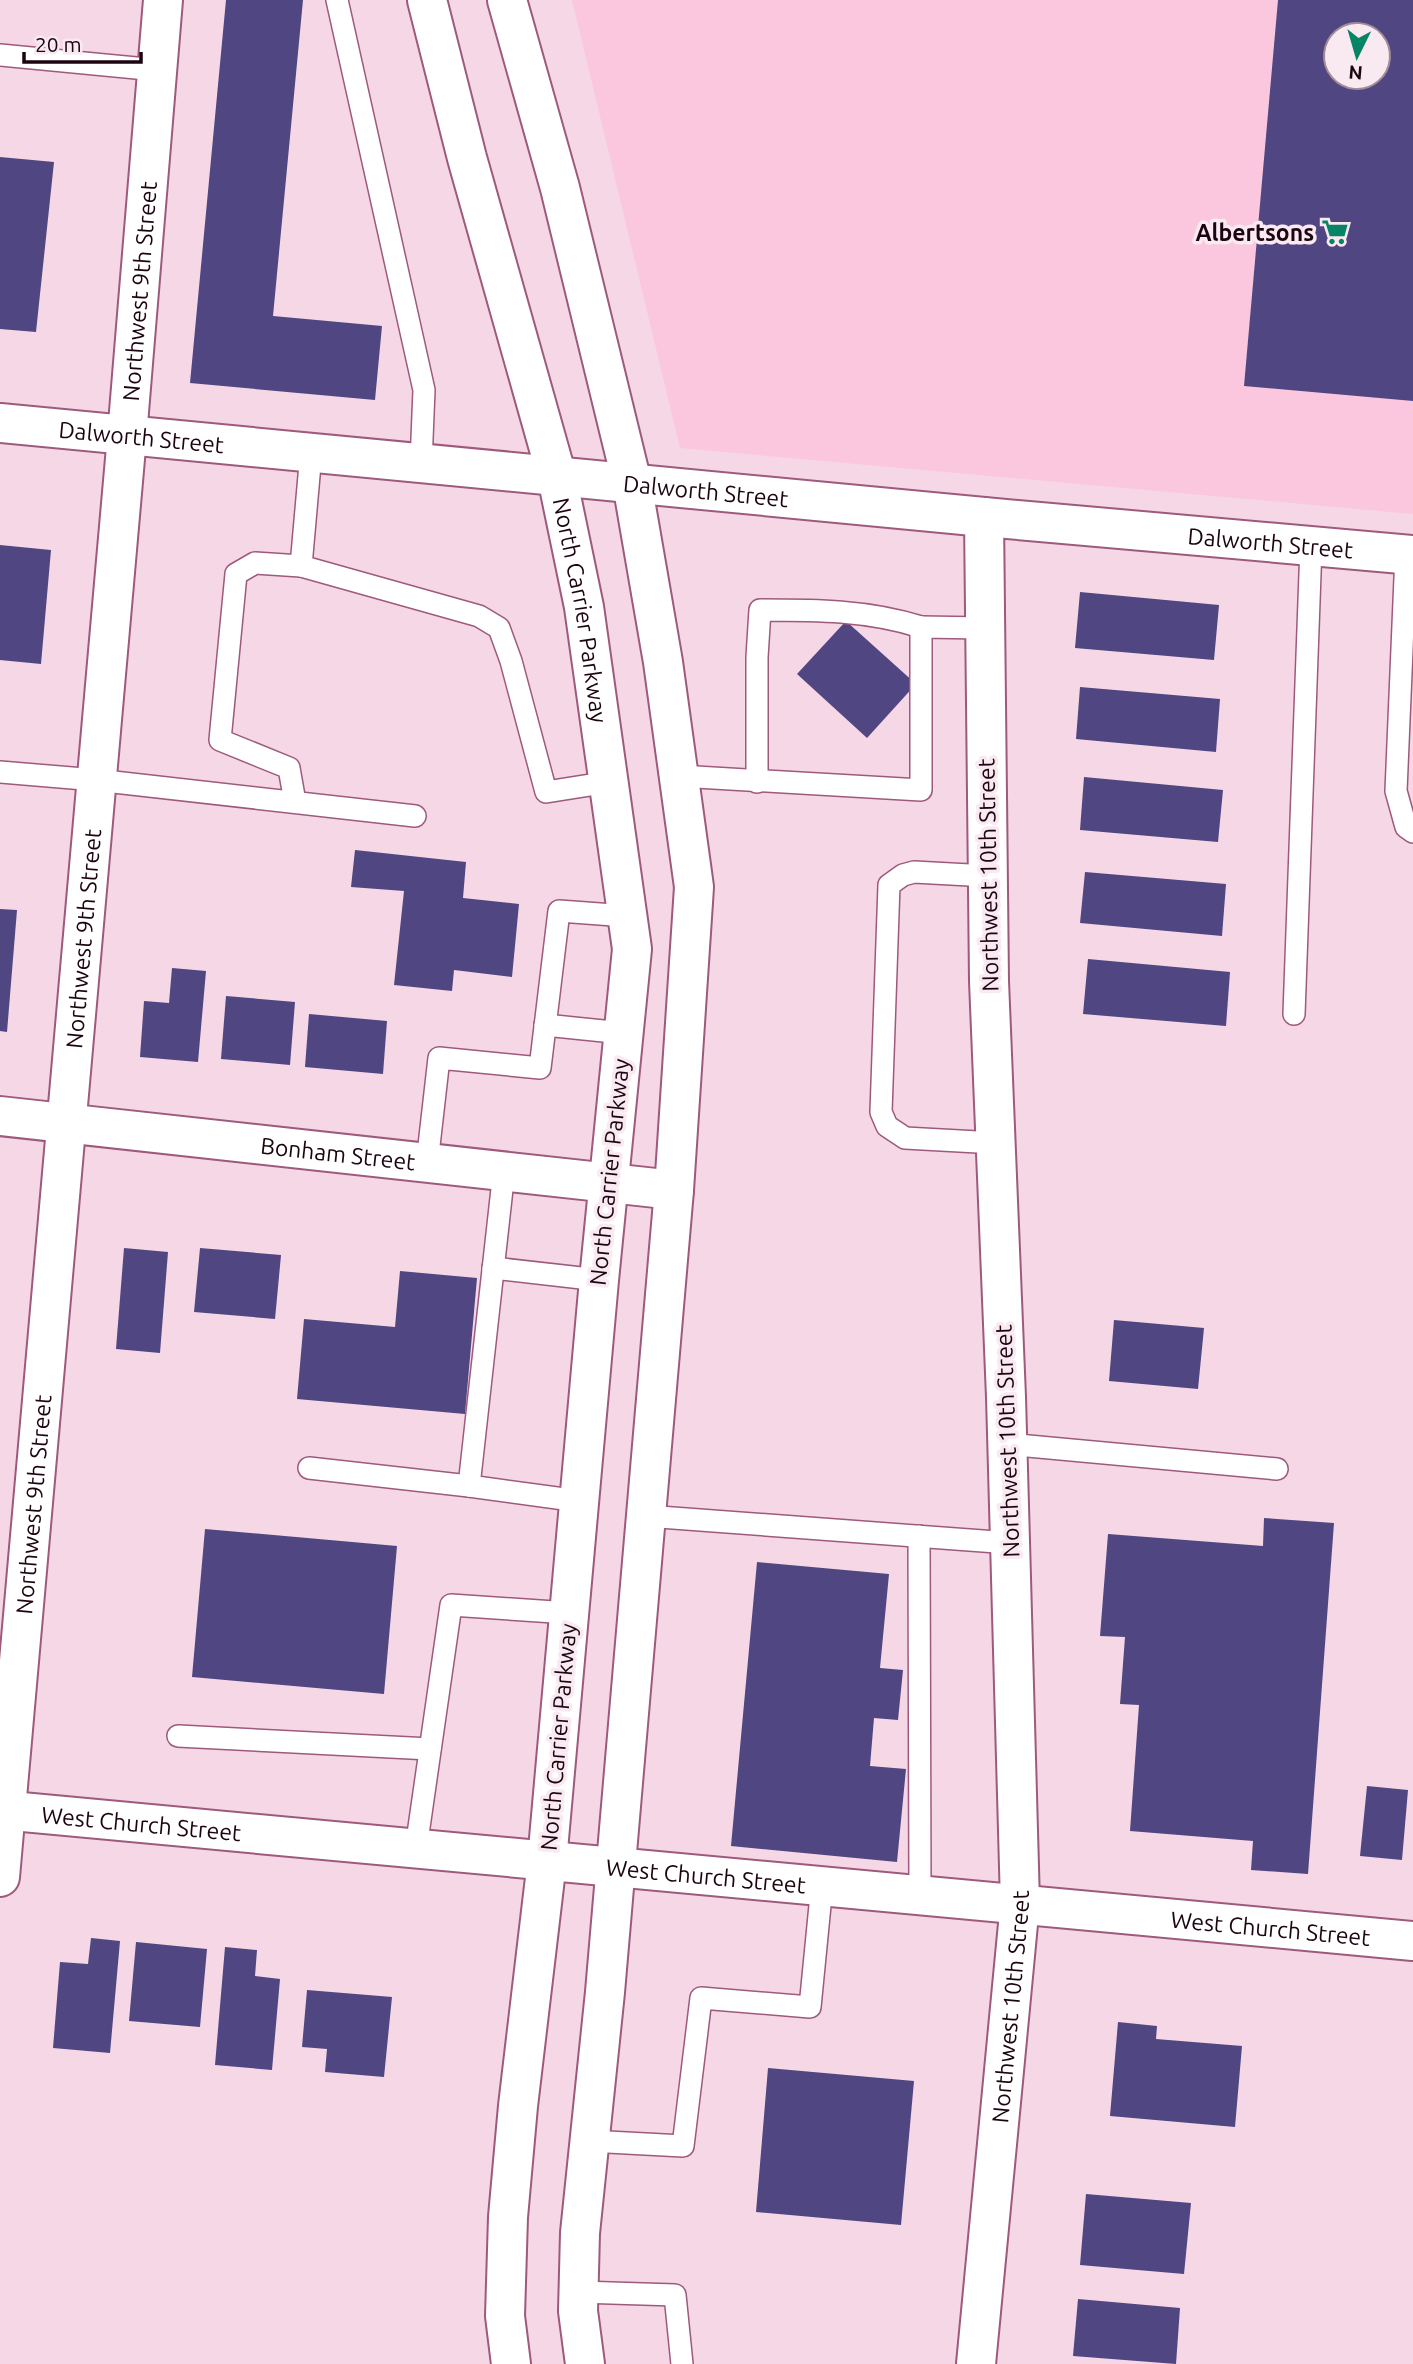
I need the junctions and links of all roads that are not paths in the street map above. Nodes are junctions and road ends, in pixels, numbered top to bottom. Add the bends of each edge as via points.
1 (162, 0) edge
2 (337, 0) edge
3 (427, 0) edge
4 (507, 0) edge
5 (0, 55) edge
6 (157, 70) junction
7 (0, 423) edge
8 (127, 436) junction
9 (311, 453) junction
10 (421, 463) junction
11 (557, 477) junction
12 (632, 483) junction
13 (984, 517) junction
14 (1311, 546) junction
15 (1410, 554) edge
16 (302, 566) junction
17 (921, 627) junction
18 (985, 628) junction
19 (1407, 663) edge
20 (0, 772) edge
21 (679, 776) junction
22 (96, 780) junction
23 (609, 782) junction
24 (757, 782) junction
25 (295, 802) junction
26 (415, 816) dead end
27 (1413, 832) edge
28 (988, 876) junction
29 (627, 916) junction
30 (1294, 1014) dead end
31 (545, 1025) junction
32 (623, 1033) junction
33 (0, 1116) edge
34 (65, 1123) junction
35 (996, 1143) junction
36 (427, 1163) junction
37 (504, 1171) junction
38 (608, 1182) junction
39 (674, 1190) junction
40 (493, 1268) junction
41 (599, 1280) junction
42 (1007, 1444) junction
43 (309, 1468) dead end
44 (1277, 1469) dead end
45 (469, 1486) junction
46 (579, 1501) junction
47 (646, 1516) junction
48 (919, 1536) junction
49 (1010, 1543) junction
50 (569, 1613) junction
51 (177, 1736) dead end
52 (430, 1749) junction
53 (3, 1810) edge
54 (416, 1848) junction
55 (547, 1861) junction
56 (616, 1867) junction
57 (0, 1877) edge
58 (822, 1885) junction
59 (920, 1895) junction
60 (1020, 1903) junction
61 (1413, 1941) edge
62 (589, 2141) junction
63 (579, 2292) junction
64 (511, 2364) edge
65 (585, 2364) edge
66 (682, 2364) edge
67 (976, 2364) edge

1 - 6 street, Northwest 9th Street
2 - 10 lane via 424,390
3 - 11 street, North Carrier Parkway
4 - 12 street via 560,188
5 - 6 lane
6 - 8 street, Northwest 9th Street
7 - 8 street, Dalworth Street
8 - 9 street, Dalworth Street
8 - 22 street, Northwest 9th Street
9 - 10 street, Dalworth Street
9 - 16 lane
10 - 11 street, Dalworth Street
11 - 12 street, Dalworth Street
11 - 23 street, North Carrier Parkway via 584,607
12 - 13 street, Dalworth Street
12 - 21 street
13 - 14 street, Dalworth Street
13 - 18 street, Northwest 10th Street
14 - 15 street, Dalworth Street
14 - 30 lane
15 - 19 lane
16 - 23 lane via 479,616 499,628 546,792
16 - 25 lane via 255,563 236,574 220,740 289,768
17 - 18 lane
17 - 24 lane via 922,790
17 - 24 lane via 889,617 825,610 760,610
18 - 28 street, Northwest 10th Street
19 - 27 lane via 1396,791 1406,827
20 - 22 lane
21 - 24 lane
21 - 39 street via 694,887
22 - 25 lane
22 - 34 street, Northwest 9th Street
23 - 29 street, North Carrier Parkway
25 - 26 lane
28 - 35 street, Northwest 10th Street
28 - 35 lane via 914,872 889,886 881,1112 887,1126 905,1138
29 - 31 lane via 559,911
29 - 32 street, North Carrier Parkway via 632,949
31 - 32 lane
31 - 36 lane via 540,1068 439,1058
32 - 38 street, North Carrier Parkway
33 - 34 street, Bonham Street
34 - 36 street, Bonham Street
34 - 53 street, Northwest 9th Street
35 - 42 street, Northwest 10th Street
36 - 37 street, Bonham Street
37 - 38 street, Bonham Street
37 - 40 lane
38 - 39 street, Bonham Street
38 - 41 street, North Carrier Parkway
39 - 47 street
40 - 41 lane
40 - 45 lane
41 - 46 street, North Carrier Parkway
42 - 44 lane
42 - 49 street, Northwest 10th Street
43 - 45 lane
45 - 46 lane
46 - 50 street, North Carrier Parkway
47 - 48 lane
47 - 56 street
48 - 49 lane
48 - 59 lane
49 - 60 street, Northwest 10th Street
50 - 52 lane via 451,1605
50 - 55 street, North Carrier Parkway
51 - 52 lane
52 - 54 lane
53 - 54 street, West Church Street
53 - 57 street, Northwest 9th Street
54 - 55 street, West Church Street
55 - 56 street, West Church Street
55 - 64 street, North Carrier Parkway via 508,2217 505,2316
56 - 58 street, West Church Street
56 - 62 street
58 - 59 street, West Church Street
58 - 62 lane via 810,2007 701,1998 683,2146
59 - 60 street, West Church Street
60 - 61 street, West Church Street
60 - 67 street, Northwest 10th Street
62 - 63 street
63 - 65 street
63 - 66 lane via 675,2295

